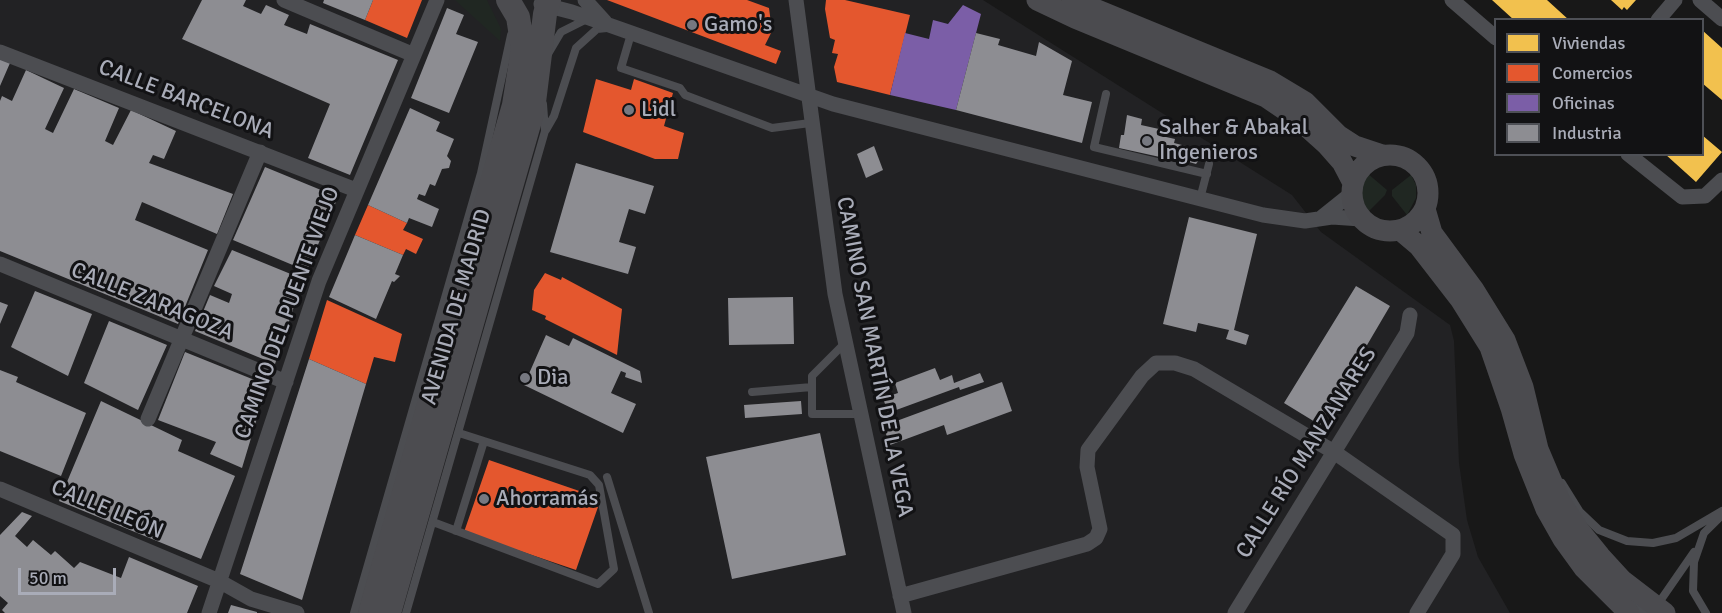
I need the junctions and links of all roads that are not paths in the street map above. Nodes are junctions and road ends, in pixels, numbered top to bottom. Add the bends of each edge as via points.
1 (284, 0) edge
2 (437, 0) edge
3 (585, 0) edge
4 (796, 0) edge
5 (1037, 0) edge
6 (1073, 0) edge
7 (1452, 0) edge
8 (1675, 0) edge
9 (1700, 0) edge
10 (510, 1) edge
11 (546, 2) edge
12 (1660, 18) edge
13 (588, 19) junction
14 (1722, 19) edge
15 (613, 27) junction
16 (631, 34) junction
17 (1494, 36) edge
18 (0, 52) edge
19 (414, 56) junction
20 (537, 81) junction
21 (1106, 94) dead end
22 (808, 96) junction
23 (810, 123) junction
24 (545, 131) junction
25 (260, 152) junction
26 (1382, 155) junction
27 (1630, 156) edge
28 (1209, 164) dead end
29 (1207, 174) junction
30 (1722, 180) edge
31 (1352, 188) junction
32 (356, 190) junction
33 (1200, 199) junction
34 (1425, 209) junction
35 (1361, 219) junction
36 (1316, 220) junction
37 (1400, 230) junction
38 (0, 264) edge
39 (1410, 315) dead end
40 (181, 339) junction
41 (844, 344) junction
42 (286, 382) junction
43 (812, 387) junction
44 (752, 392) dead end
45 (1527, 404) junction
46 (859, 414) junction
47 (147, 419) dead end
48 (459, 433) junction
49 (484, 441) junction
50 (1334, 452) junction
51 (607, 477) dead end
52 (0, 489) edge
53 (1722, 513) edge
54 (433, 522) junction
55 (456, 531) junction
56 (1699, 546) junction
57 (219, 581) junction
58 (1600, 585) junction
59 (900, 596) junction
60 (1655, 612) edge
61 (209, 613) edge
62 (297, 613) edge
63 (354, 613) edge
64 (370, 613) edge
65 (389, 613) edge
66 (406, 613) edge
67 (649, 613) edge
68 (904, 613) edge
69 (1235, 613) edge
70 (1417, 613) edge
71 (1629, 613) edge
72 (1706, 613) edge

1 - 19 street
2 - 19 street, CAMINO DEL PUENTE VIEJO
3 - 15 street via 597,16
4 - 22 street, CAMINO SAN MARTÍN DE LA VEGA
5 - 31 main road via 1266,97 1327,145 1342,162
6 - 26 main road via 1270,81 1305,102 1338,135
7 - 17 street
8 - 12 street
9 - 14 street
10 - 11 highway
10 - 63 lane via 511,43 482,173
10 - 64 highway, AVENIDA DE MADRID via 522,31 523,49 514,105
11 - 13 street
11 - 20 highway, AVENIDA DE MADRID
13 - 15 street
13 - 20 lane via 561,32
15 - 16 street
15 - 24 lane via 597,29 576,48 554,116
16 - 22 street
16 - 23 lane via 621,68 680,88 685,95 772,128
18 - 25 street, CALLE BARCELONA
19 - 32 street, CAMINO DEL PUENTE VIEJO
20 - 24 lane via 543,99
20 - 65 highway, AVENIDA DE MADRID via 530,121
21 - 29 lane via 1094,147
22 - 23 street, CAMINO SAN MARTÍN DE LA VEGA
22 - 33 street
23 - 41 street, CAMINO SAN MARTÍN DE LA VEGA
24 - 48 lane
25 - 32 street, CALLE BARCELONA
25 - 40 street
26 - 31 main road via 1359,170
26 - 34 main road via 1395,155 1416,164 1428,190
27 - 30 street via 1682,197 1705,196
28 - 29 lane
29 - 33 lane
31 - 35 main road via 1353,205
31 - 36 street
32 - 42 street, CAMINO DEL PUENTE VIEJO via 319,281
33 - 36 street via 1288,220
34 - 37 main road via 1414,223
34 - 45 main road via 1432,233 1505,340
35 - 36 street
35 - 37 main road via 1387,232
37 - 58 main road via 1419,246 1460,299 1490,347 1546,509 1577,558
38 - 40 street, CALLE ZARAGOZA
39 - 50 street, CALLE RÍO MANZANARES via 1407,333
40 - 42 street, CALLE ZARAGOZA
40 - 47 street
41 - 43 lane via 812,376
41 - 46 street, CAMINO SAN MARTÍN DE LA VEGA
42 - 57 street, CAMINO DEL PUENTE VIEJO
43 - 44 lane
43 - 46 lane via 812,414
45 - 53 lane via 1554,470 1580,512 1599,530 1627,541 1653,543 1676,538
45 - 60 main road via 1538,449 1560,501 1578,530
46 - 59 street, CAMINO SAN MARTÍN DE LA VEGA
48 - 49 lane
48 - 54 lane
49 - 55 lane
49 - 55 lane via 590,475 599,485 614,569 598,584
50 - 59 street via 1194,369 1156,363 1142,376 1088,450 1087,467 1100,529 1096,538 1087,544
50 - 69 street, CALLE RÍO MANZANARES
50 - 70 street via 1453,535 1453,554
51 - 67 lane
52 - 57 street, CALLE LEÓN
53 - 56 lane via 1704,533
54 - 55 lane
54 - 66 lane
56 - 60 lane
56 - 72 lane via 1693,591
57 - 61 street, CAMINO DEL PUENTE VIEJO
57 - 62 street, CALLE LEÓN via 251,599
58 - 60 lane via 1612,585
58 - 71 main road
59 - 68 street, CAMINO SAN MARTÍN DE LA VEGA

